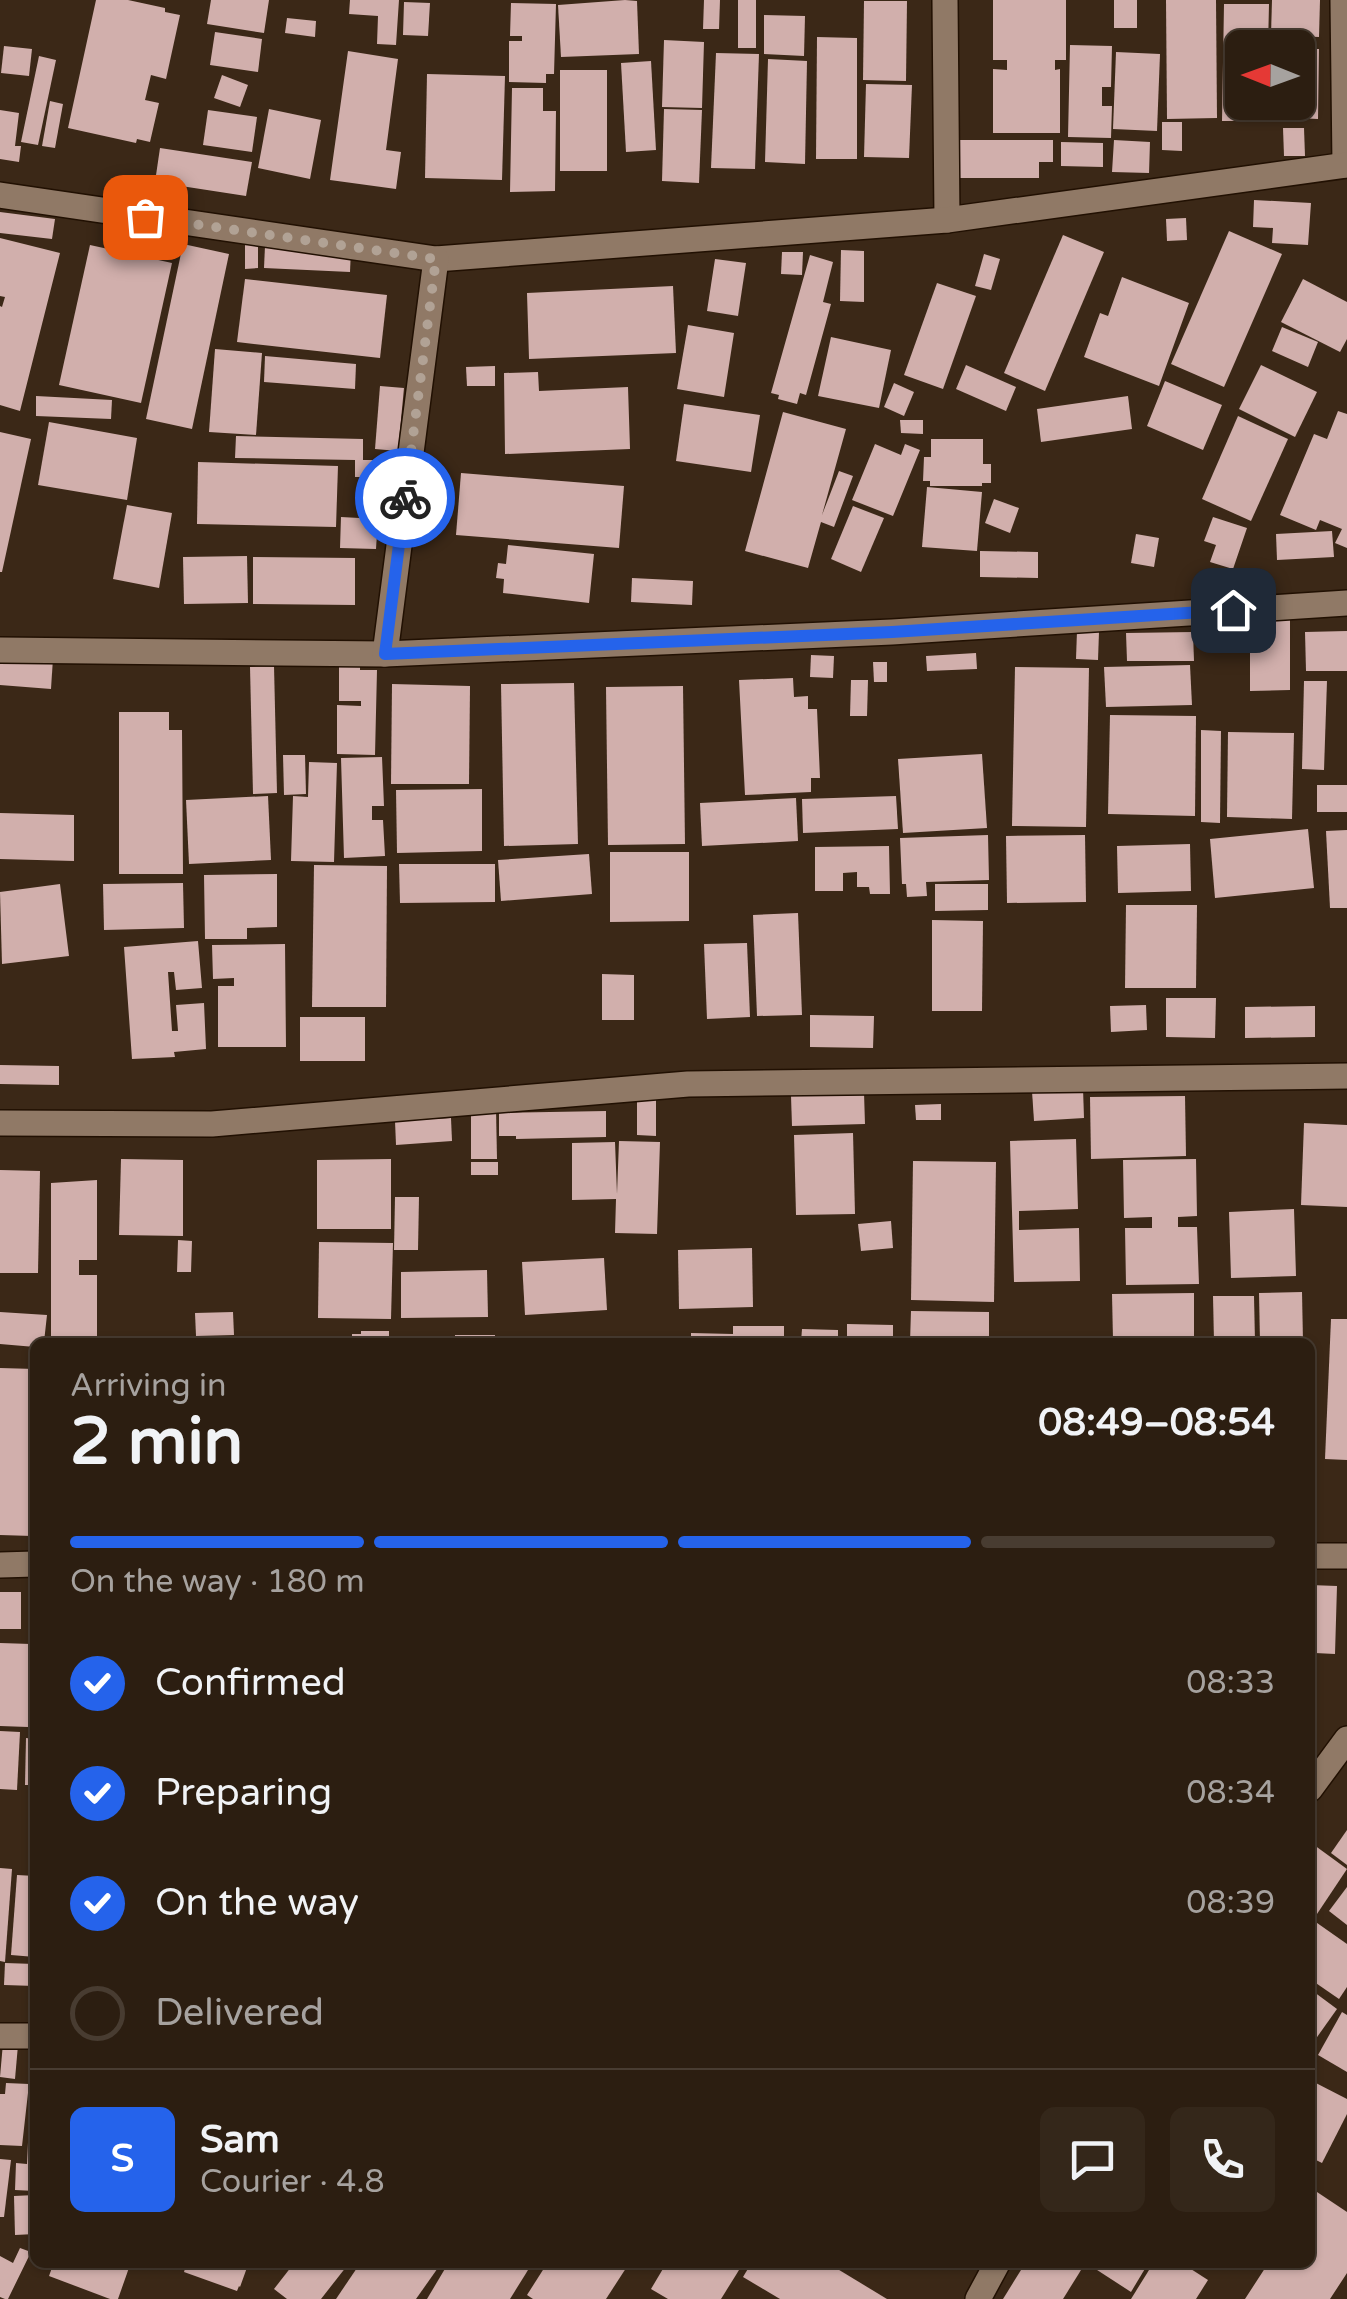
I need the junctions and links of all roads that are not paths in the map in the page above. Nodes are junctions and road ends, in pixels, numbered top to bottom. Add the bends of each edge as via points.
1 (945, 0) edge
2 (1343, 0) edge
3 (1346, 165) edge
4 (0, 195) edge
5 (947, 220) junction
6 (436, 259) junction
7 (1347, 604) edge
8 (0, 650) edge
9 (385, 654) junction
10 (1347, 1076) edge
11 (0, 1123) edge
12 (1315, 1556) edge
13 (1347, 1556) edge
14 (0, 1564) edge
15 (30, 1564) edge
16 (1347, 1740) edge
17 (1315, 1782) edge
18 (0, 2036) edge
19 (30, 2036) edge
20 (995, 2268) edge
21 (978, 2299) edge

1 - 5 street
2 - 3 street
3 - 5 street
4 - 6 street
5 - 6 street
6 - 9 street
7 - 9 street
8 - 9 street
10 - 11 street via 688,1084 212,1124
12 - 13 street
14 - 15 street
16 - 17 street
18 - 19 street
20 - 21 street

